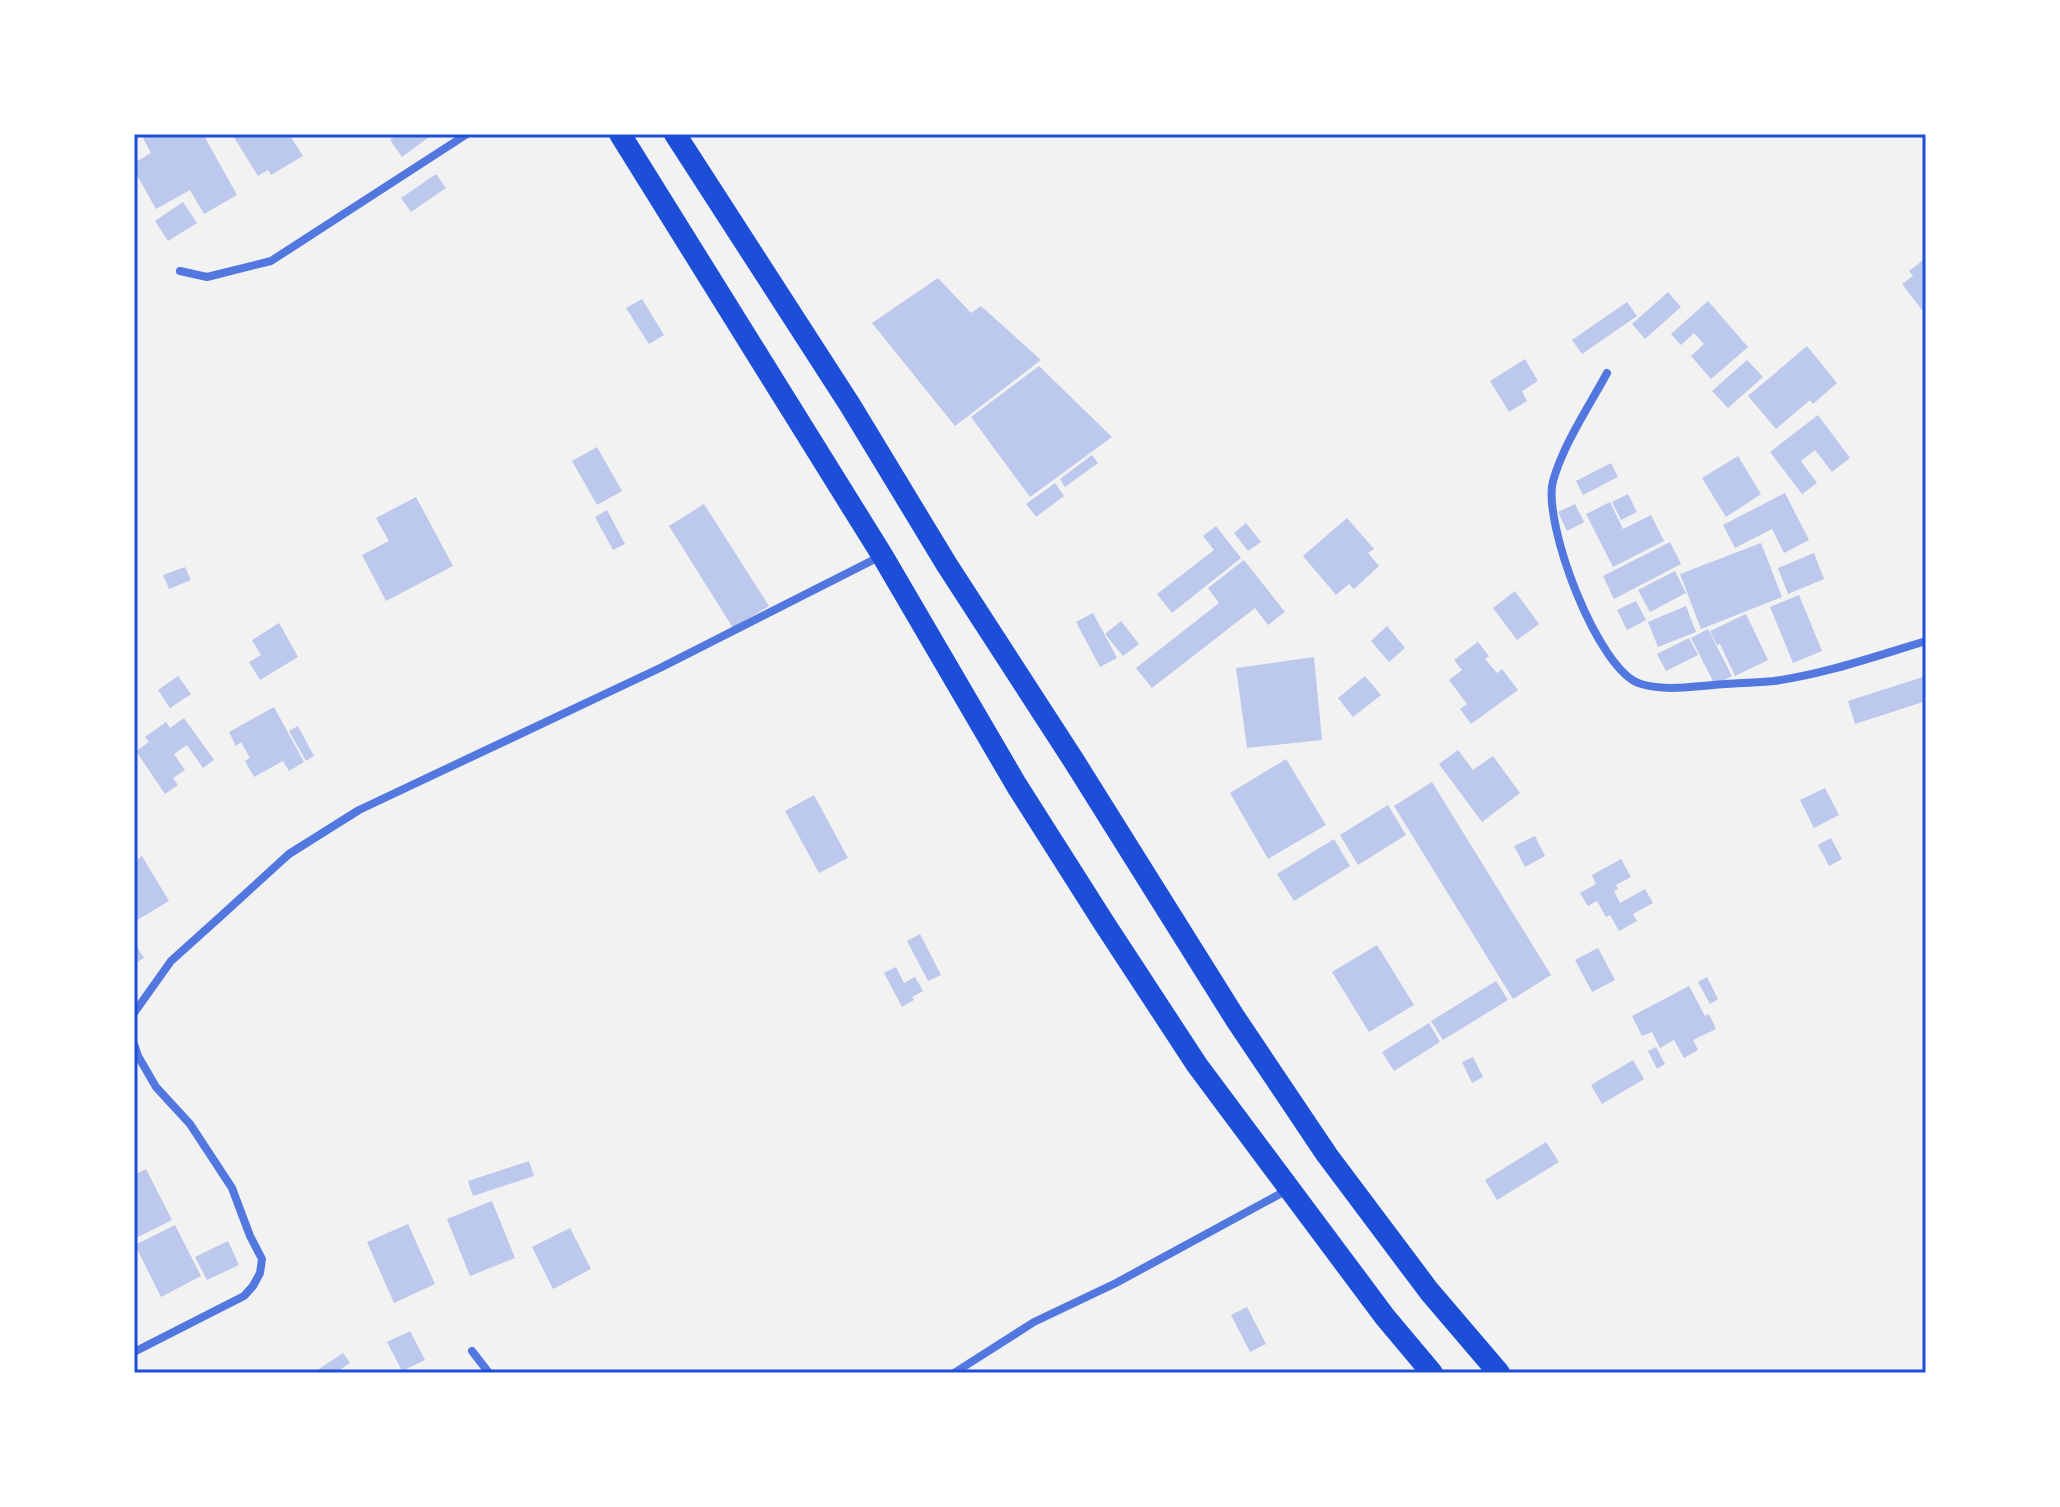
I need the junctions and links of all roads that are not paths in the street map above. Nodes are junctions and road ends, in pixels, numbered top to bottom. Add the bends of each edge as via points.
1 (467, 134) edge
2 (620, 134) edge
3 (675, 134) edge
4 (180, 271) dead end
5 (1607, 373) dead end
6 (882, 555) junction
7 (1926, 641) edge
8 (134, 1013) edge
9 (134, 1044) edge
10 (1290, 1189) junction
11 (472, 1351) dead end
12 (134, 1352) edge
13 (489, 1373) edge
14 (954, 1373) edge
15 (1432, 1373) edge
16 (1499, 1373) edge

1 - 4 street via 271,261 207,277
2 - 6 highway
3 - 16 highway via 1235,1018 1327,1155 1429,1291
5 - 7 street via 1563,455 1550,497 1563,554 1593,630 1615,663 1637,683 1670,688 1774,681
6 - 8 street via 660,668 359,810 289,854 171,961
6 - 10 highway via 1096,910 1197,1065
9 - 12 street via 156,1087 190,1124 232,1188 262,1259 260,1273 244,1296
10 - 14 street via 1034,1322
10 - 15 highway
11 - 13 street

